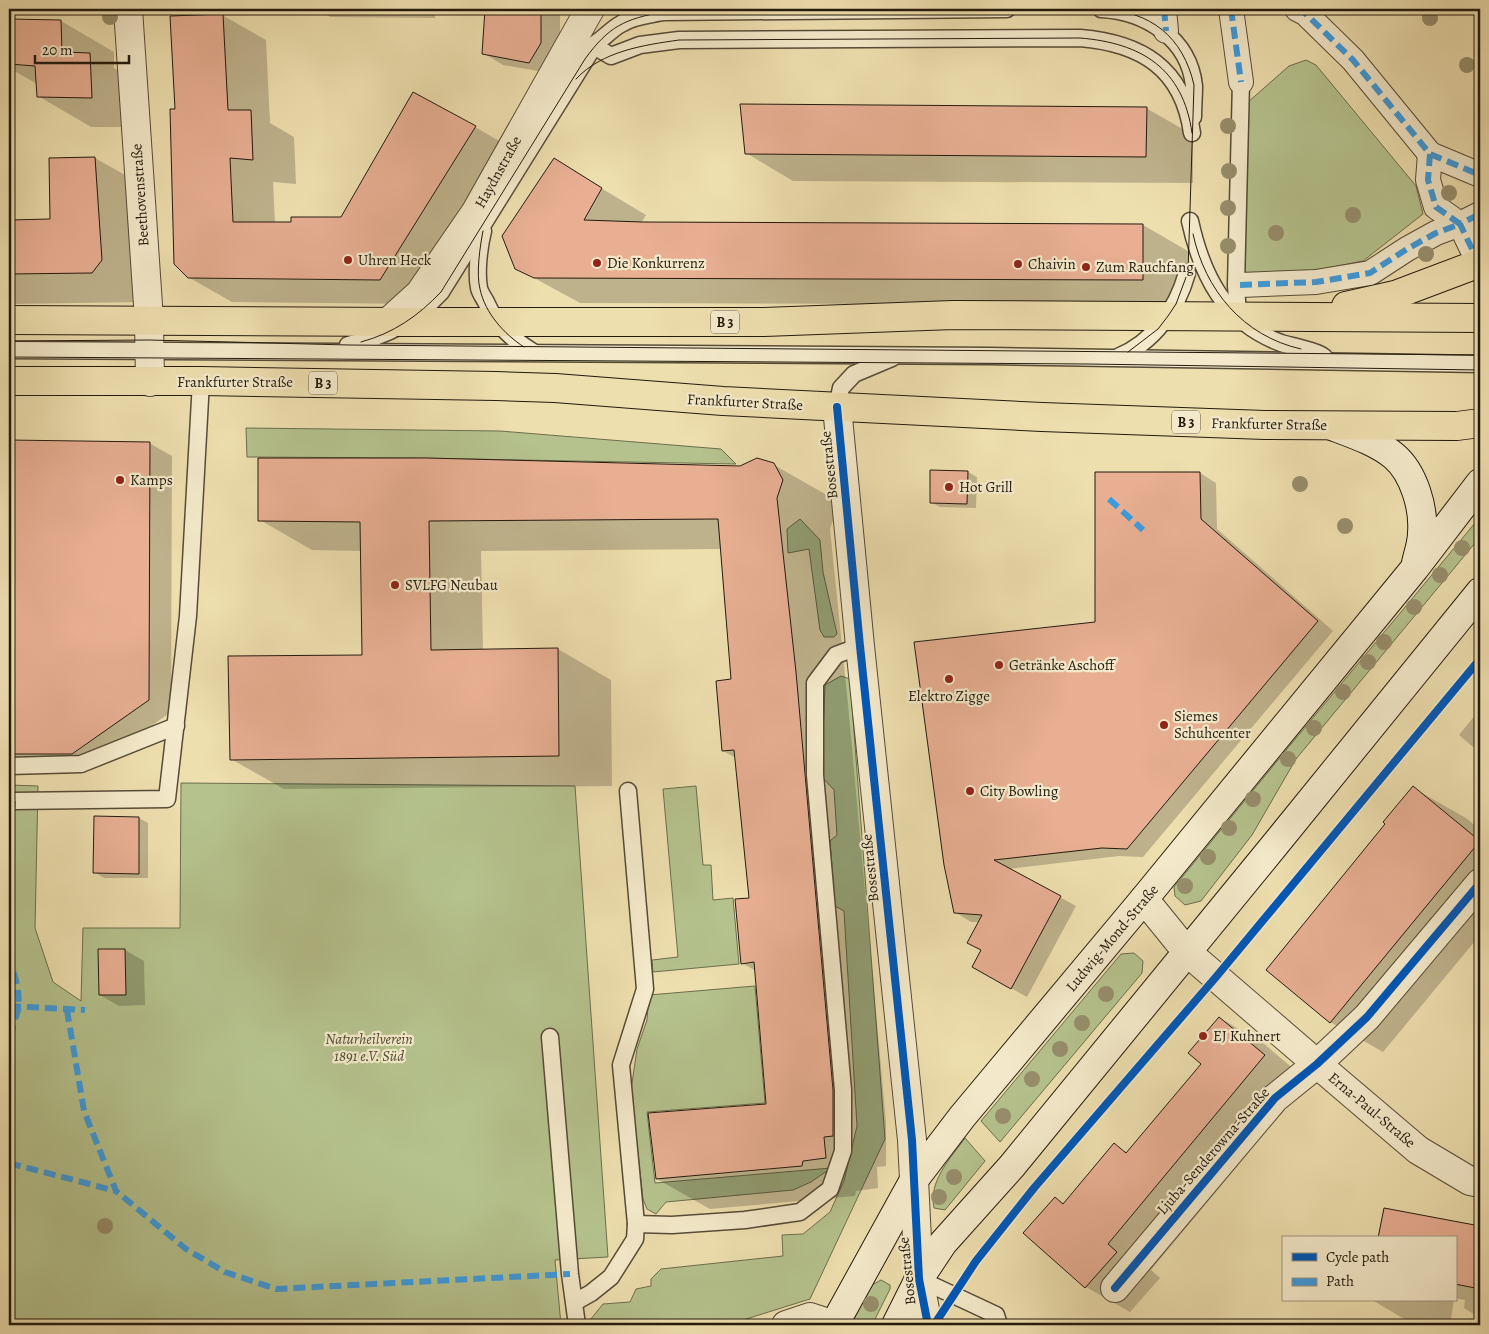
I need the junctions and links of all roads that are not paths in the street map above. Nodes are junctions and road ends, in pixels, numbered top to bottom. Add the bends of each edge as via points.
1 (128, 9) edge
2 (590, 9) edge
3 (1007, 9) edge
4 (1101, 9) edge
5 (1231, 9) edge
6 (1297, 9) edge
7 (1165, 20) edge
8 (594, 46) junction
9 (564, 55) junction
10 (611, 56) junction
11 (1241, 82) joint
12 (565, 91) junction
13 (1430, 154) junction
14 (1480, 175) edge
15 (482, 215) junction
16 (1470, 219) edge
17 (1190, 221) dead end
18 (1476, 256) edge
19 (1188, 273) dead end
20 (1240, 285) dead end
21 (1168, 316) junction
22 (1238, 316) junction
23 (1302, 316) junction
24 (1480, 318) edge
25 (9, 320) edge
26 (148, 320) junction
27 (397, 322) junction
28 (497, 322) junction
29 (9, 350) edge
30 (149, 350) junction
31 (319, 351) junction
32 (534, 352) junction
33 (865, 355) junction
34 (897, 356) junction
35 (1116, 358) junction
36 (1330, 362) junction
37 (1480, 364) edge
38 (9, 381) edge
39 (201, 381) junction
40 (150, 382) junction
41 (837, 407) junction
42 (1480, 423) edge
43 (1331, 425) junction
44 (1480, 482) edge
45 (1415, 568) junction
46 (1480, 592) edge
47 (860, 646) junction
48 (176, 726) junction
49 (9, 766) edge
50 (628, 791) dead end
51 (13, 801) dead end
52 (1480, 882) edge
53 (1144, 899) junction
54 (1188, 952) junction
55 (550, 1037) dead end
56 (1317, 1064) junction
57 (914, 1180) junction
58 (1480, 1183) edge
59 (636, 1224) junction
60 (918, 1280) junction
61 (1114, 1288) dead end
62 (575, 1302) junction
63 (577, 1325) edge
64 (786, 1325) edge
65 (834, 1325) edge
66 (896, 1325) edge
67 (928, 1325) edge
68 (1000, 1325) edge

1 - 26 street, Beethovenstraße
2 - 9 street, Haydnstraße
3 - 8 lane via 663,12 622,23
4 - 7 lane via 1127,12 1153,23
5 - 11 street
6 - 13 street via 1305,13 1352,60
7 - 10 lane via 1183,53 1194,85 1192,133 1179,90 1163,69 1131,48 1098,40 679,40 640,46
8 - 9 lane
8 - 10 lane
8 - 12 lane
9 - 15 street, Haydnstraße
10 - 12 lane via 579,76
11 - 22 lane
12 - 15 lane
13 - 14 street
13 - 16 street via 1428,180 1436,207
15 - 27 street, Haydnstraße
15 - 28 lane via 480,289
16 - 18 street
16 - 20 street via 1436,233 1370,273 1316,282
17 - 22 lane via 1208,278 1217,294
18 - 23 main road via 1395,295
19 - 21 lane
21 - 22 main road, B 3
21 - 28 main road, B 3 via 953,315 764,322
21 - 35 lane via 1146,340
22 - 23 main road, B 3
22 - 36 lane via 1260,332 1321,354
23 - 24 main road, B 3
25 - 26 main road, B 3
26 - 27 main road, B 3
26 - 30 street, Beethovenstraße
27 - 28 main road, B 3
27 - 31 lane via 386,333 368,340
28 - 32 lane via 515,341
29 - 30 lane
30 - 31 lane
30 - 40 street, Beethovenstraße
31 - 32 lane
32 - 33 lane
33 - 34 lane
33 - 41 lane via 844,371 838,383
34 - 35 lane
34 - 41 lane via 854,374 841,388
35 - 36 lane
36 - 37 lane
38 - 40 main road, Frankfurter Straße / B 3
39 - 40 main road, Frankfurter Straße / B 3
39 - 41 main road, Frankfurter Straße / B 3 via 555,388
39 - 48 lane via 188,616
41 - 43 main road, Frankfurter Straße / B 3 via 1042,417
41 - 47 street, Bosestraße
42 - 43 main road, Frankfurter Straße / B 3 via 1457,426
43 - 45 street, Ludwig-Mond-Straße via 1394,456 1410,477 1418,497 1422,533
44 - 45 street, Ludwig-Mond-Straße
45 - 53 street, Ludwig-Mond-Straße
46 - 54 street
47 - 57 street, Bosestraße
47 - 59 lane via 836,655 816,683 814,775 843,1090 843,1151 830,1189 800,1212 745,1220
48 - 49 lane via 81,764
48 - 51 lane via 167,800
50 - 59 lane via 645,989 621,1065
52 - 56 street, Ljuba-Senderowna-Straße via 1367,1017
53 - 54 street, Erna-Paul-Straße
53 - 57 street, Ludwig-Mond-Straße via 962,1117
54 - 56 street, Erna-Paul-Straße
54 - 60 street via 944,1243
55 - 62 lane
56 - 58 street, Erna-Paul-Straße via 1418,1150 1470,1181
56 - 61 street, Ljuba-Senderowna-Straße via 1275,1098
57 - 60 street, Bosestraße
57 - 65 street, Ludwig-Mond-Straße
59 - 62 lane via 635,1239 611,1277
60 - 66 street
60 - 67 street, Bosestraße
60 - 68 lane via 996,1315
62 - 63 lane
64 - 65 street via 810,1317

